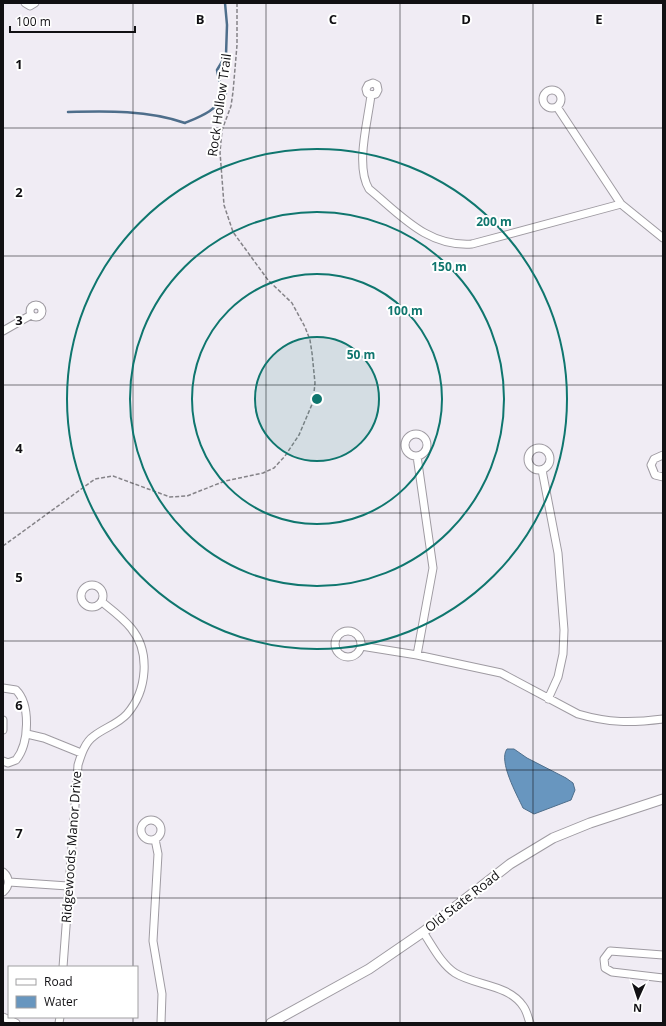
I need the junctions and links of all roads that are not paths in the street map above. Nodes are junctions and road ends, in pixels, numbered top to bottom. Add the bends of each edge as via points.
1 (25, 3) edge
2 (35, 3) edge
3 (371, 95) dead end
4 (557, 106) dead end
5 (621, 204) junction
6 (663, 238) edge
7 (31, 315) dead end
8 (3, 331) edge
9 (663, 455) edge
10 (417, 456) dead end
11 (542, 470) dead end
12 (663, 477) edge
13 (102, 602) dead end
14 (361, 646) dead end
15 (417, 655) junction
16 (3, 688) edge
17 (548, 699) junction
18 (663, 719) edge
19 (3, 720) edge
20 (3, 730) edge
21 (27, 734) junction
22 (81, 753) junction
23 (3, 761) edge
24 (663, 800) edge
25 (155, 839) dead end
26 (3, 872) edge
27 (9, 882) junction
28 (68, 886) junction
29 (3, 892) edge
30 (423, 932) junction
31 (663, 955) edge
32 (63, 966) edge
33 (663, 978) edge
34 (3, 1017) edge
35 (16, 1023) edge
36 (161, 1023) edge
37 (271, 1023) edge
38 (530, 1023) edge

1 - 2 street via 30,6
3 - 5 street via 362,164 364,181 416,228 430,237 446,242 472,244
4 - 5 street
5 - 6 street
7 - 8 street
9 - 12 street via 654,459 651,465 655,475
10 - 15 street via 432,568
11 - 17 street via 558,553 564,630 564,654 558,677
13 - 22 street, Ridgewoods Manor Drive via 132,629 142,650 144,677 141,690 127,714 93,736
14 - 15 street
15 - 17 street via 501,673
16 - 21 street via 16,690 21,697
17 - 18 street via 578,714 606,721 636,723
19 - 20 street
21 - 22 street
21 - 23 street via 16,760 8,763
22 - 28 street, Ridgewoods Manor Drive via 76,777
24 - 30 street, Old State Road via 590,823 553,838 510,864
25 - 36 street via 158,854 153,941 162,994
26 - 27 street
27 - 28 street
27 - 29 street
28 - 32 street, Ridgewoods Manor Drive
30 - 37 street, Old State Road via 369,969
30 - 38 street via 455,972 476,982 506,991 524,1006
31 - 33 street via 610,951 604,959 605,968 612,972
34 - 35 street

